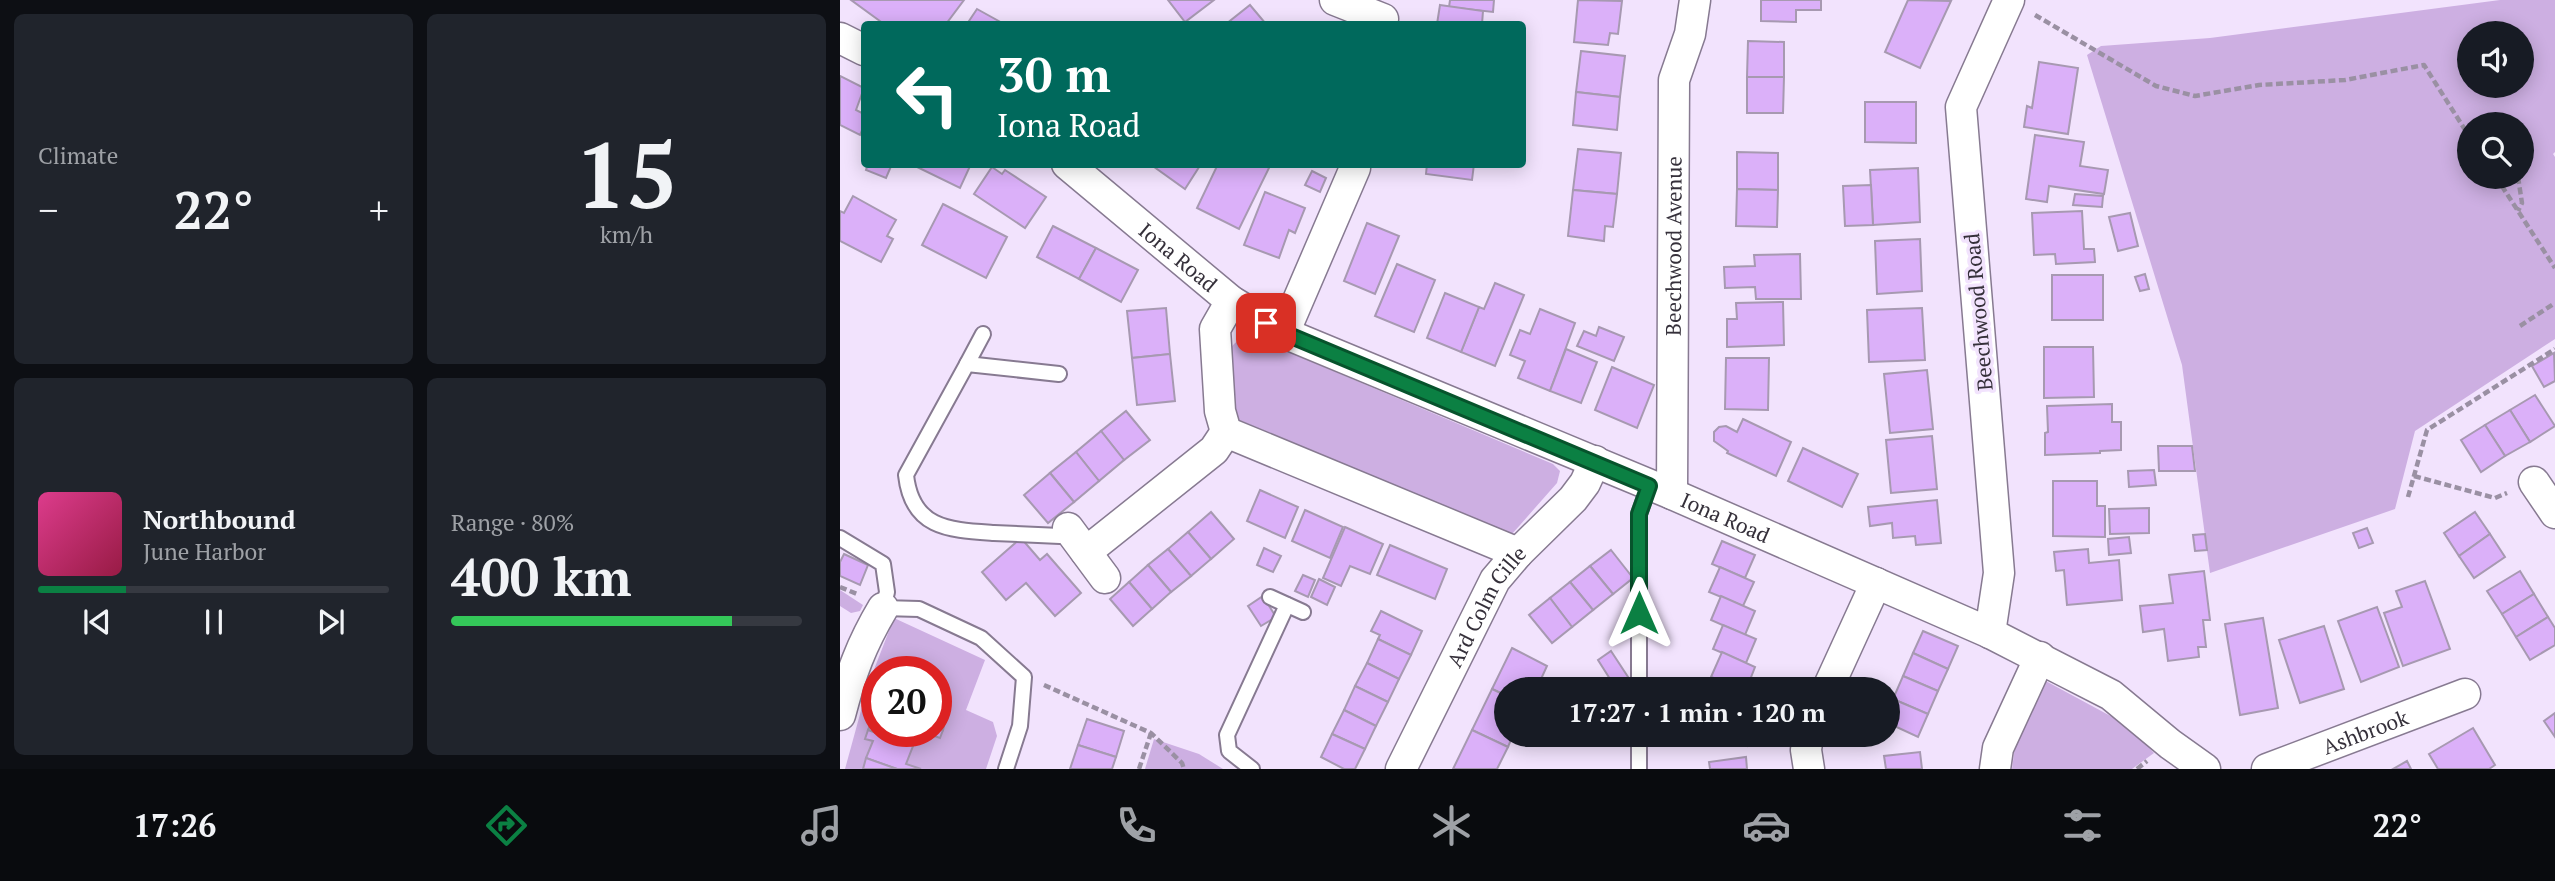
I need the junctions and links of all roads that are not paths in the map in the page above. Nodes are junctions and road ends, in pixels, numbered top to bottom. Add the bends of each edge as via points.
1 (1335, 0) edge
2 (1695, 0) edge
3 (2020, 7) edge
4 (1384, 15) edge
5 (840, 38) edge
6 (861, 48) edge
7 (1072, 168) edge
8 (1354, 168) dead end
9 (1231, 301) junction
10 (1284, 333) junction
11 (983, 334) dead end
12 (967, 364) junction
13 (1059, 374) dead end
14 (1226, 432) junction
15 (1595, 461) junction
16 (2534, 482) road end
17 (1661, 490) junction
18 (2555, 513) edge
19 (1068, 528) joint
20 (840, 538) edge
21 (1086, 552) junction
22 (1518, 552) junction
23 (1105, 578) dead end
24 (1876, 583) junction
25 (1270, 597) dead end
26 (1287, 605) junction
27 (883, 608) junction
28 (1303, 612) dead end
29 (1990, 633) junction
30 (2040, 657) junction
31 (1639, 677) edge
32 (1833, 677) edge
33 (2465, 694) dead end
34 (840, 715) edge
35 (1639, 747) edge
36 (1806, 747) edge
37 (1006, 769) edge
38 (1252, 769) edge
39 (1401, 769) edge
40 (1639, 769) edge
41 (1809, 769) edge
42 (1995, 769) edge
43 (2205, 769) edge
44 (2267, 769) edge

1 - 4 street
2 - 17 street, Beechwood Avenue via 1690,34 1674,80
3 - 29 street, Beechwood Road via 1961,107 1999,573
5 - 6 street
7 - 9 street, Iona Road
8 - 10 street
9 - 10 street, Iona Road
9 - 14 street via 1215,329 1220,411
10 - 15 street, Iona Road
11 - 12 lane
12 - 13 lane
12 - 19 lane via 906,475 908,493 919,511 934,524 953,531 1060,536
14 - 21 street via 1214,450
14 - 22 street
15 - 17 street, Iona Road
15 - 22 street, Ard Colm Cille via 1573,499
16 - 18 street
17 - 24 street, Iona Road
17 - 31 lane via 1639,514
19 - 21 street
20 - 27 lane via 883,564 887,592
21 - 23 street
22 - 39 street, Ard Colm Cille via 1495,580
24 - 29 street, Iona Road
24 - 32 street
25 - 26 lane
26 - 28 lane
26 - 38 lane via 1227,735 1229,751
27 - 34 street via 863,640
27 - 37 lane via 919,609 981,638 1024,677 1020,726
29 - 30 street, Iona Road
30 - 42 street via 1998,748
30 - 43 street, Iona Road via 2111,695
33 - 44 street, Ashbrook
35 - 40 lane
36 - 41 street

